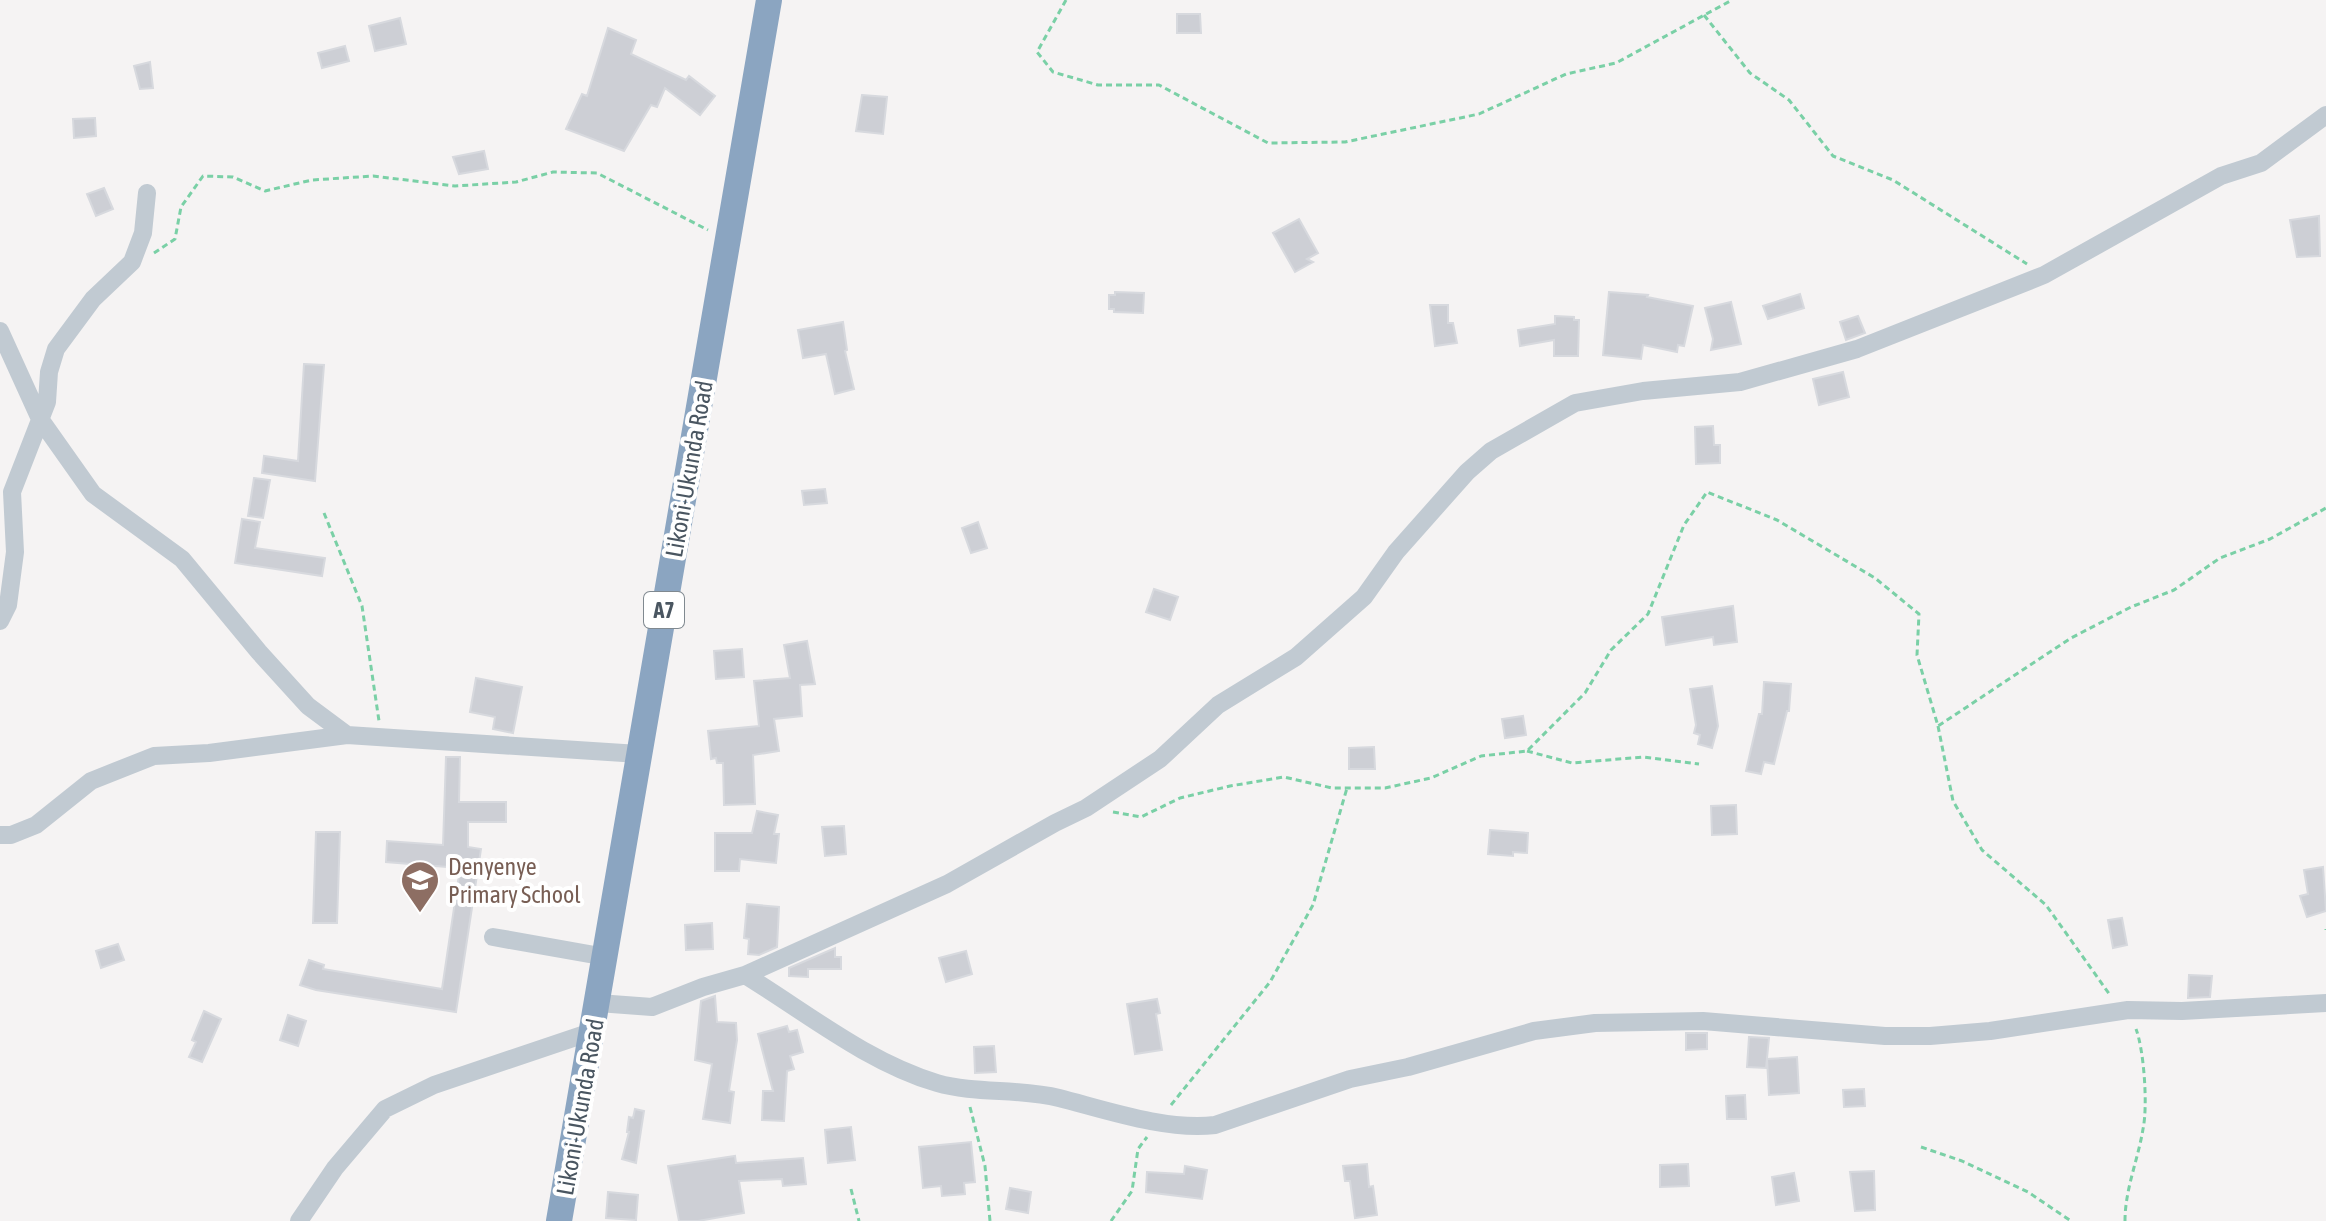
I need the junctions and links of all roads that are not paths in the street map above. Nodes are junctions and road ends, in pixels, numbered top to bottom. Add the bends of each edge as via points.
1 (769, 0) edge
2 (2326, 115) edge
3 (147, 193) dead end
4 (0, 331) edge
5 (40, 419) junction
6 (0, 621) edge
7 (347, 735) junction
8 (639, 754) junction
9 (0, 835) edge
10 (493, 937) dead end
11 (606, 957) junction
12 (745, 975) junction
13 (598, 1003) junction
14 (2326, 1003) edge
15 (594, 1031) junction
16 (299, 1221) edge
17 (559, 1221) edge

1 - 8 highway, Likoni-Ukunda Road / A7
2 - 12 street via 2261,163 2221,176 2044,275 1857,349 1740,382 1575,403 1491,451 1396,552 1364,597 1296,657 1218,705 1160,759 1086,808 947,884
3 - 5 street via 143,233 132,262 93,299 56,349
4 - 5 street
5 - 6 street via 12,492 15,552 8,605
5 - 7 street via 93,494 182,559 308,706
7 - 8 street
7 - 9 street via 154,756 91,781 36,825
8 - 11 highway, Likoni-Ukunda Road / A7
10 - 11 street
11 - 13 highway, Likoni-Ukunda Road / A7
12 - 13 street via 652,1007
12 - 14 street via 881,1061 939,1083 1046,1094 1195,1128 1350,1079 1534,1031 1595,1023 1703,1021 1930,1036 2128,1010
13 - 15 highway, Likoni-Ukunda Road / A7
15 - 16 street via 434,1085 385,1109
15 - 17 highway, Likoni-Ukunda Road / A7

